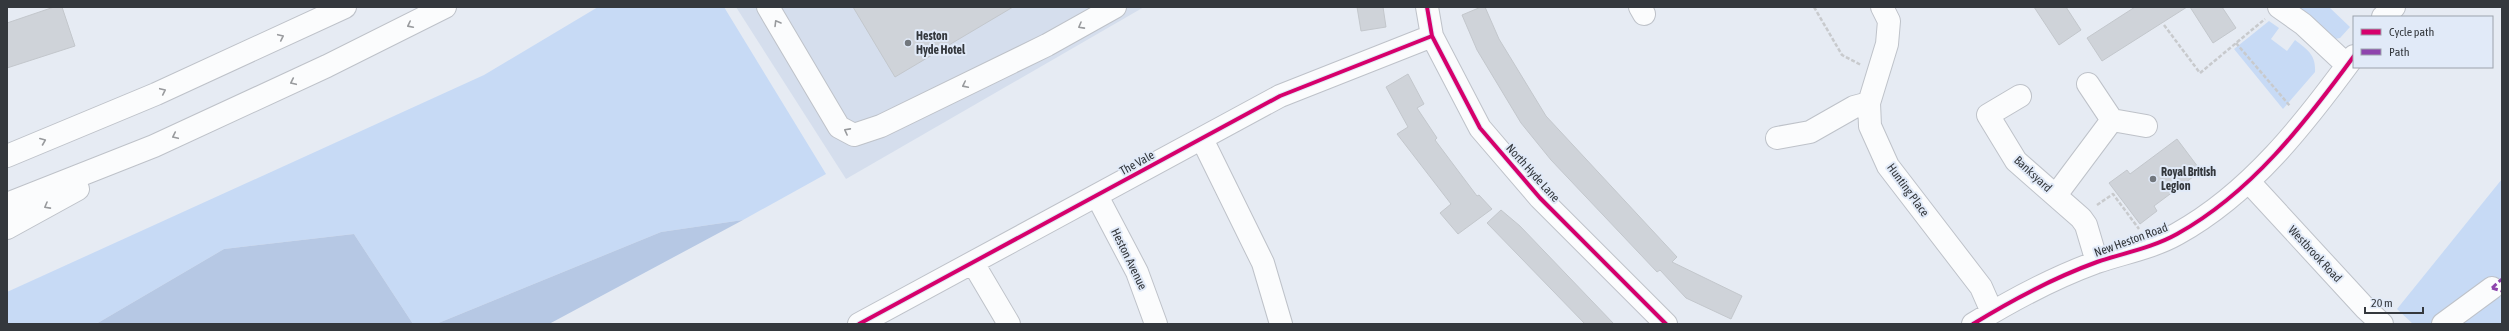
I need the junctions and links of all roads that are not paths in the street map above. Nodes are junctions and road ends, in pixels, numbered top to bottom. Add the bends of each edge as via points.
1 (346, 7) edge
2 (445, 7) edge
3 (768, 7) edge
4 (1115, 7) edge
5 (1427, 7) edge
6 (1882, 7) edge
7 (2279, 7) edge
8 (2394, 7) edge
9 (2385, 16) edge
10 (1432, 36) junction
11 (2351, 60) edge
12 (2088, 84) dead end
13 (2020, 96) dead end
14 (1869, 103) junction
15 (2112, 120) junction
16 (2146, 126) dead end
17 (1777, 138) dead end
18 (1202, 139) junction
19 (154, 146) junction
20 (7, 156) edge
21 (2249, 182) junction
22 (2056, 195) junction
23 (1097, 196) junction
24 (7, 204) edge
25 (7, 228) edge
26 (2097, 262) junction
27 (974, 263) junction
28 (2492, 288) dead end
29 (1992, 312) junction
30 (859, 324) edge
31 (1009, 324) edge
32 (1156, 324) edge
33 (1281, 324) edge
34 (1666, 324) edge
35 (1973, 324) edge
36 (2382, 324) edge
37 (2443, 324) edge

20 -> 1 main road via 156,94
2 -> 19 main road via 327,66
4 -> 3 main road via 1047,45 881,126 854,135 839,127
5 - 10 main road, North Hyde Lane
6 - 14 main road, Hunting Place via 1889,21 1887,44
7 - 11 main road
8 - 9 main road
10 - 18 main road, The Vale via 1280,96
10 - 34 main road, North Hyde Lane via 1480,128 1540,198
11 - 21 main road, New Heston Road via 2302,122
12 - 15 main road
13 - 22 main road, Banksyard via 1988,115 2016,161
14 - 17 main road via 1854,106 1810,132
14 - 29 main road, Hunting Place via 1870,126 1888,166 1981,287
15 - 16 main road
15 - 22 main road
18 - 23 main road, The Vale
18 - 33 main road via 1263,263
19 - 24 main road
19 -> 25 main road
21 - 26 main road, New Heston Road via 2206,217 2176,235
21 - 36 main road, Westbrook Road
22 - 26 main road, Banksyard via 2086,226
23 - 27 main road, The Vale
23 - 32 main road, Heston Avenue via 1137,272
26 - 29 main road, New Heston Road via 2045,283
27 - 30 main road, The Vale
27 - 31 main road
28 - 37 main road
29 - 35 main road, New Heston Road

